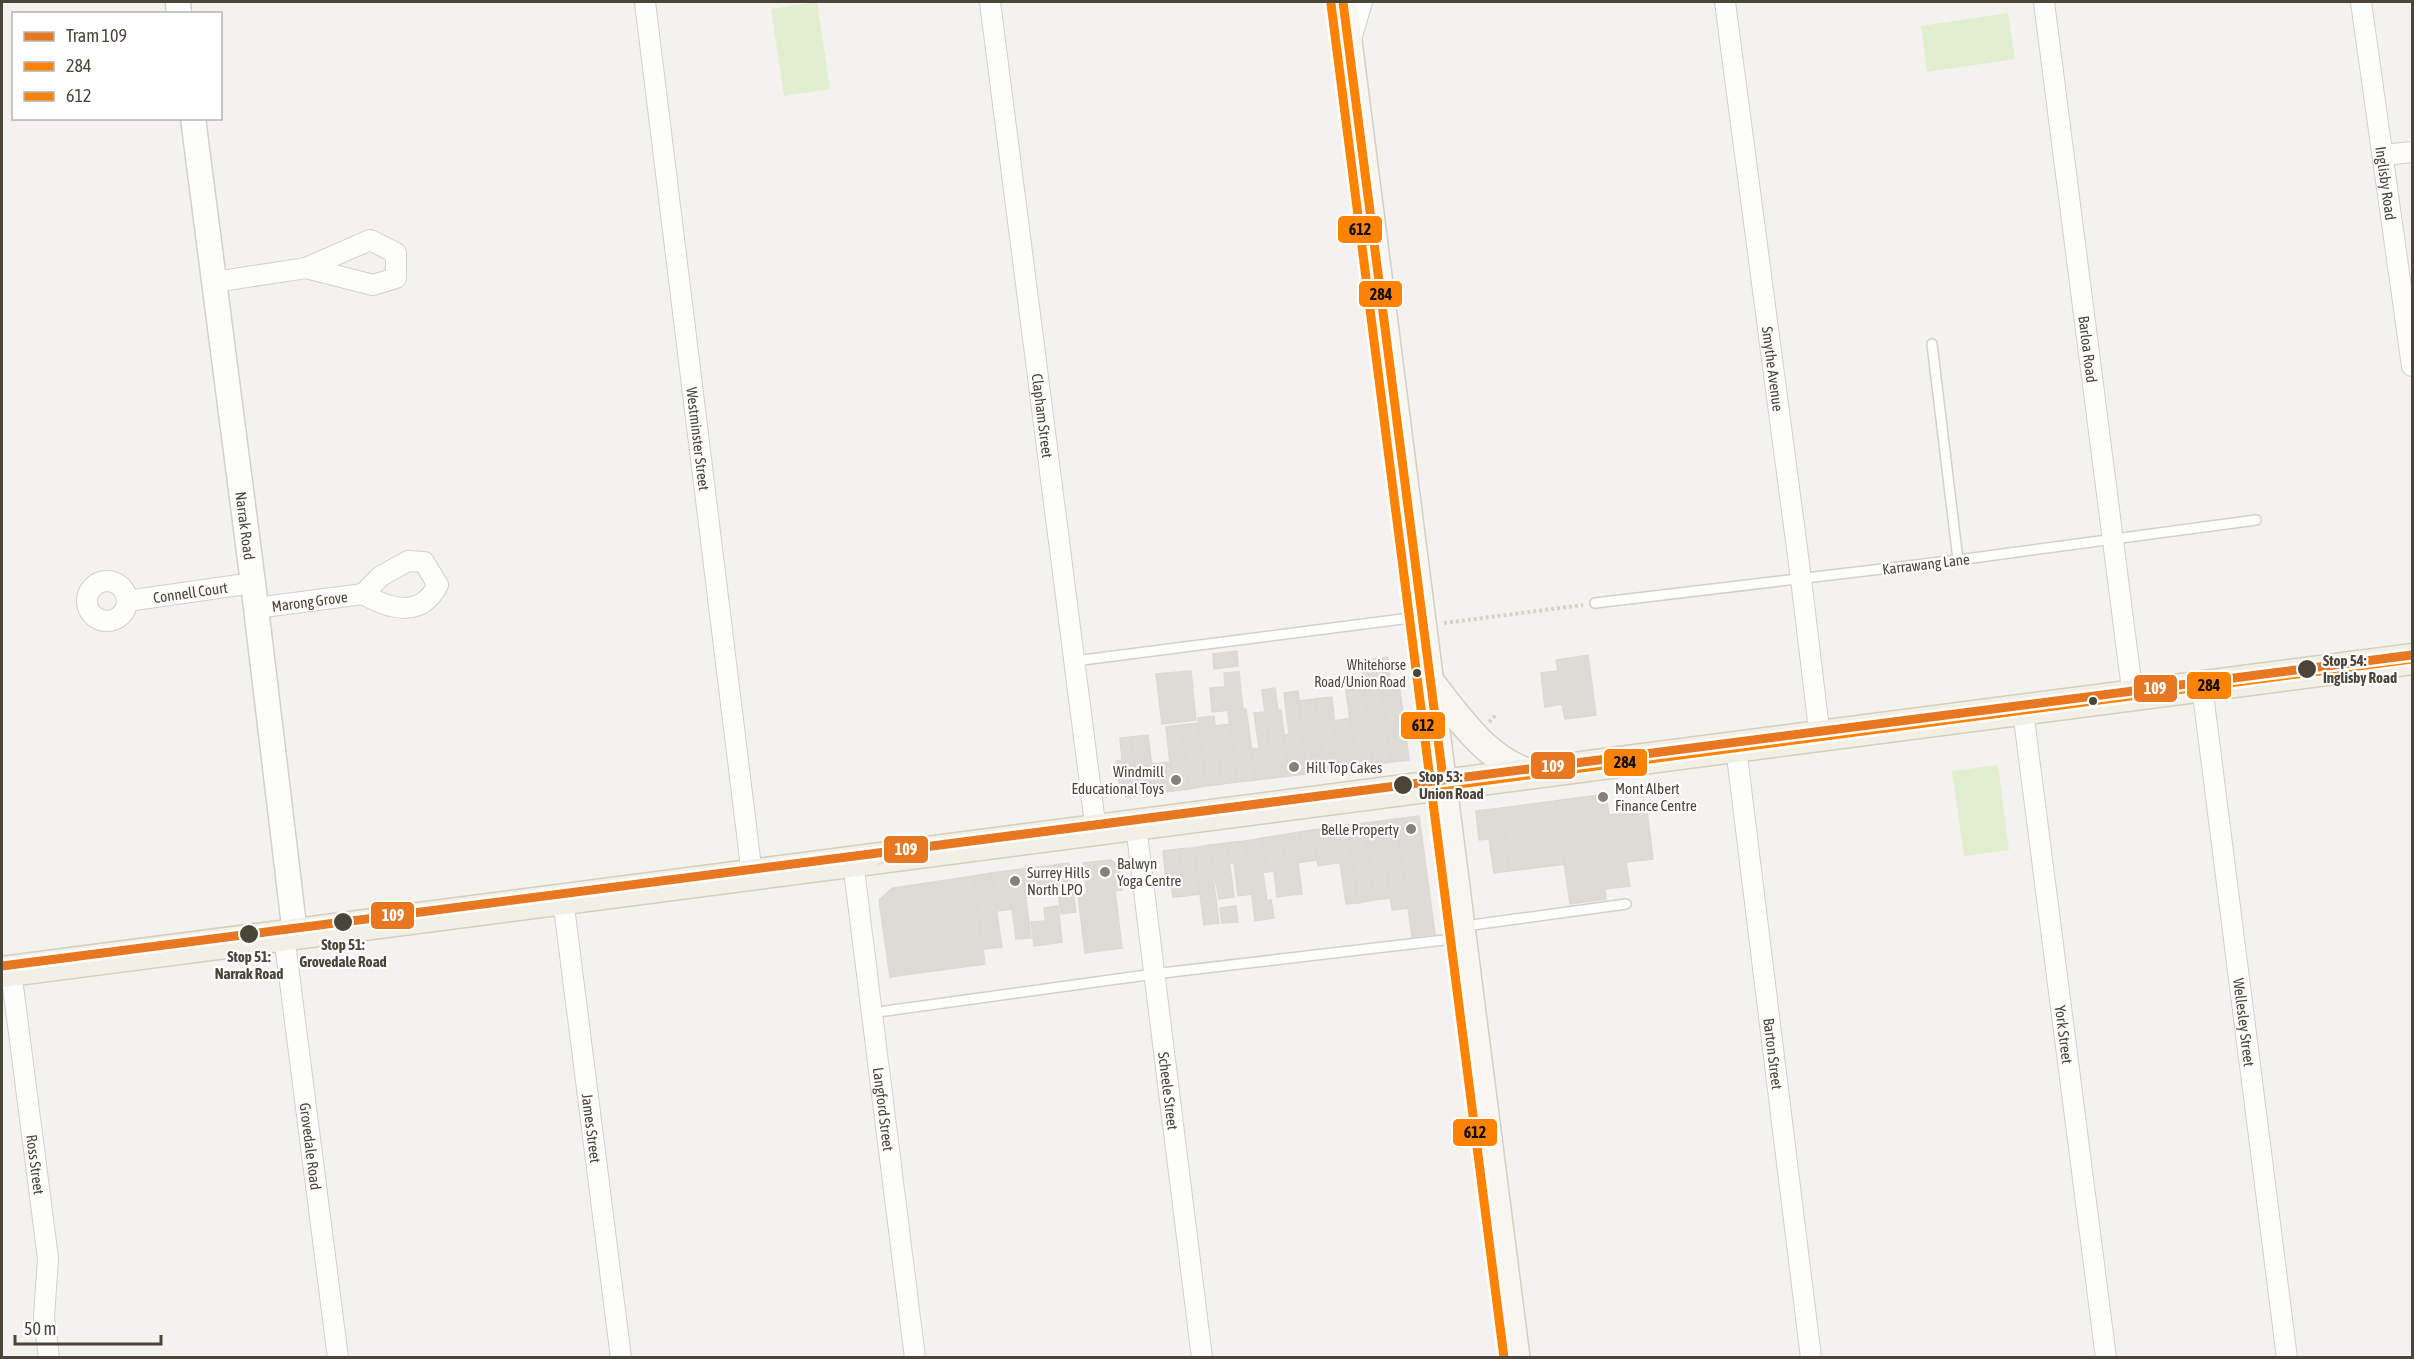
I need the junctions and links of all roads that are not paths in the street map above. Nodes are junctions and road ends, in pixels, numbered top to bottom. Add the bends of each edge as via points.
1 (645, 2) edge
2 (990, 2) edge
3 (1343, 2) edge
4 (1362, 2) edge
5 (1725, 2) edge
6 (2044, 2) edge
7 (2361, 2) edge
8 (1349, 49) junction
9 (194, 120) edge
10 (2412, 152) edge
11 (2383, 155) junction
12 (306, 268) dead end
13 (215, 282) junction
14 (1932, 344) dead end
15 (2412, 366) edge
16 (2256, 520) dead end
17 (2113, 539) junction
18 (1958, 560) junction
19 (1801, 579) junction
20 (254, 584) junction
21 (363, 594) dead end
22 (127, 601) dead end
23 (1595, 603) road end
24 (256, 608) junction
25 (1423, 621) junction
26 (2412, 659) edge
27 (1075, 662) junction
28 (1431, 683) junction
29 (2202, 686) junction
30 (2133, 697) junction
31 (2023, 711) junction
32 (1820, 738) junction
33 (1736, 748) junction
34 (1533, 774) junction
35 (1444, 786) junction
36 (1136, 826) junction
37 (1096, 831) junction
38 (853, 862) junction
39 (752, 875) junction
40 (563, 899) junction
41 (1626, 904) dead end
42 (1463, 932) junction
43 (290, 935) junction
44 (6, 971) edge
45 (1154, 974) junction
46 (871, 1013) junction
47 (50, 1358) edge
48 (338, 1358) edge
49 (621, 1358) edge
50 (915, 1358) edge
51 (1202, 1358) edge
52 (1516, 1358) edge
53 (1811, 1358) edge
54 (2106, 1358) edge
55 (2287, 1358) edge

1 - 39 street, Westminster Street
2 - 27 street, Clapham Street
3 - 8 main road
4 - 8 street
5 - 19 street, Smythe Avenue
6 - 17 street, Barloa Road
7 - 11 street, Inglisby Road
8 - 25 main road
9 - 13 street, Narrak Road
10 - 11 street
11 - 15 street, Inglisby Road
12 - 13 street
13 - 20 street, Narrak Road
14 - 18 lane
16 - 17 lane, Karrawang Lane
17 - 18 lane, Karrawang Lane
17 - 30 street, Barloa Road
18 - 19 lane, Karrawang Lane
19 - 23 lane, Karrawang Lane
19 - 32 street, Smythe Avenue
20 - 22 street, Connell Court
20 - 24 street, Narrak Road
21 - 24 street, Marong Grove
24 - 43 street, Narrak Road
25 - 27 lane
25 - 28 main road
26 - 29 main road
27 - 37 street, Clapham Street
28 - 34 main road via 1487,750
28 - 35 main road
29 - 30 main road
29 - 55 street, Wellesley Street
30 - 31 main road
31 - 32 main road
31 - 54 street, York Street
32 - 33 main road
33 - 34 main road
33 - 53 street, Barton Street
34 - 35 main road
35 - 36 main road
35 - 42 main road
36 - 37 main road
36 - 45 street, Scheele Street
37 - 38 main road
38 - 39 main road
38 - 46 street, Langford Street
39 - 40 main road
40 - 43 main road
40 - 49 street, James Street
41 - 42 lane
42 - 45 lane
42 - 52 main road
43 - 44 main road
43 - 48 street, Grovedale Road
44 - 47 street, Ross Street via 48,1258 44,1317
45 - 46 lane
45 - 51 street, Scheele Street
46 - 50 street, Langford Street

